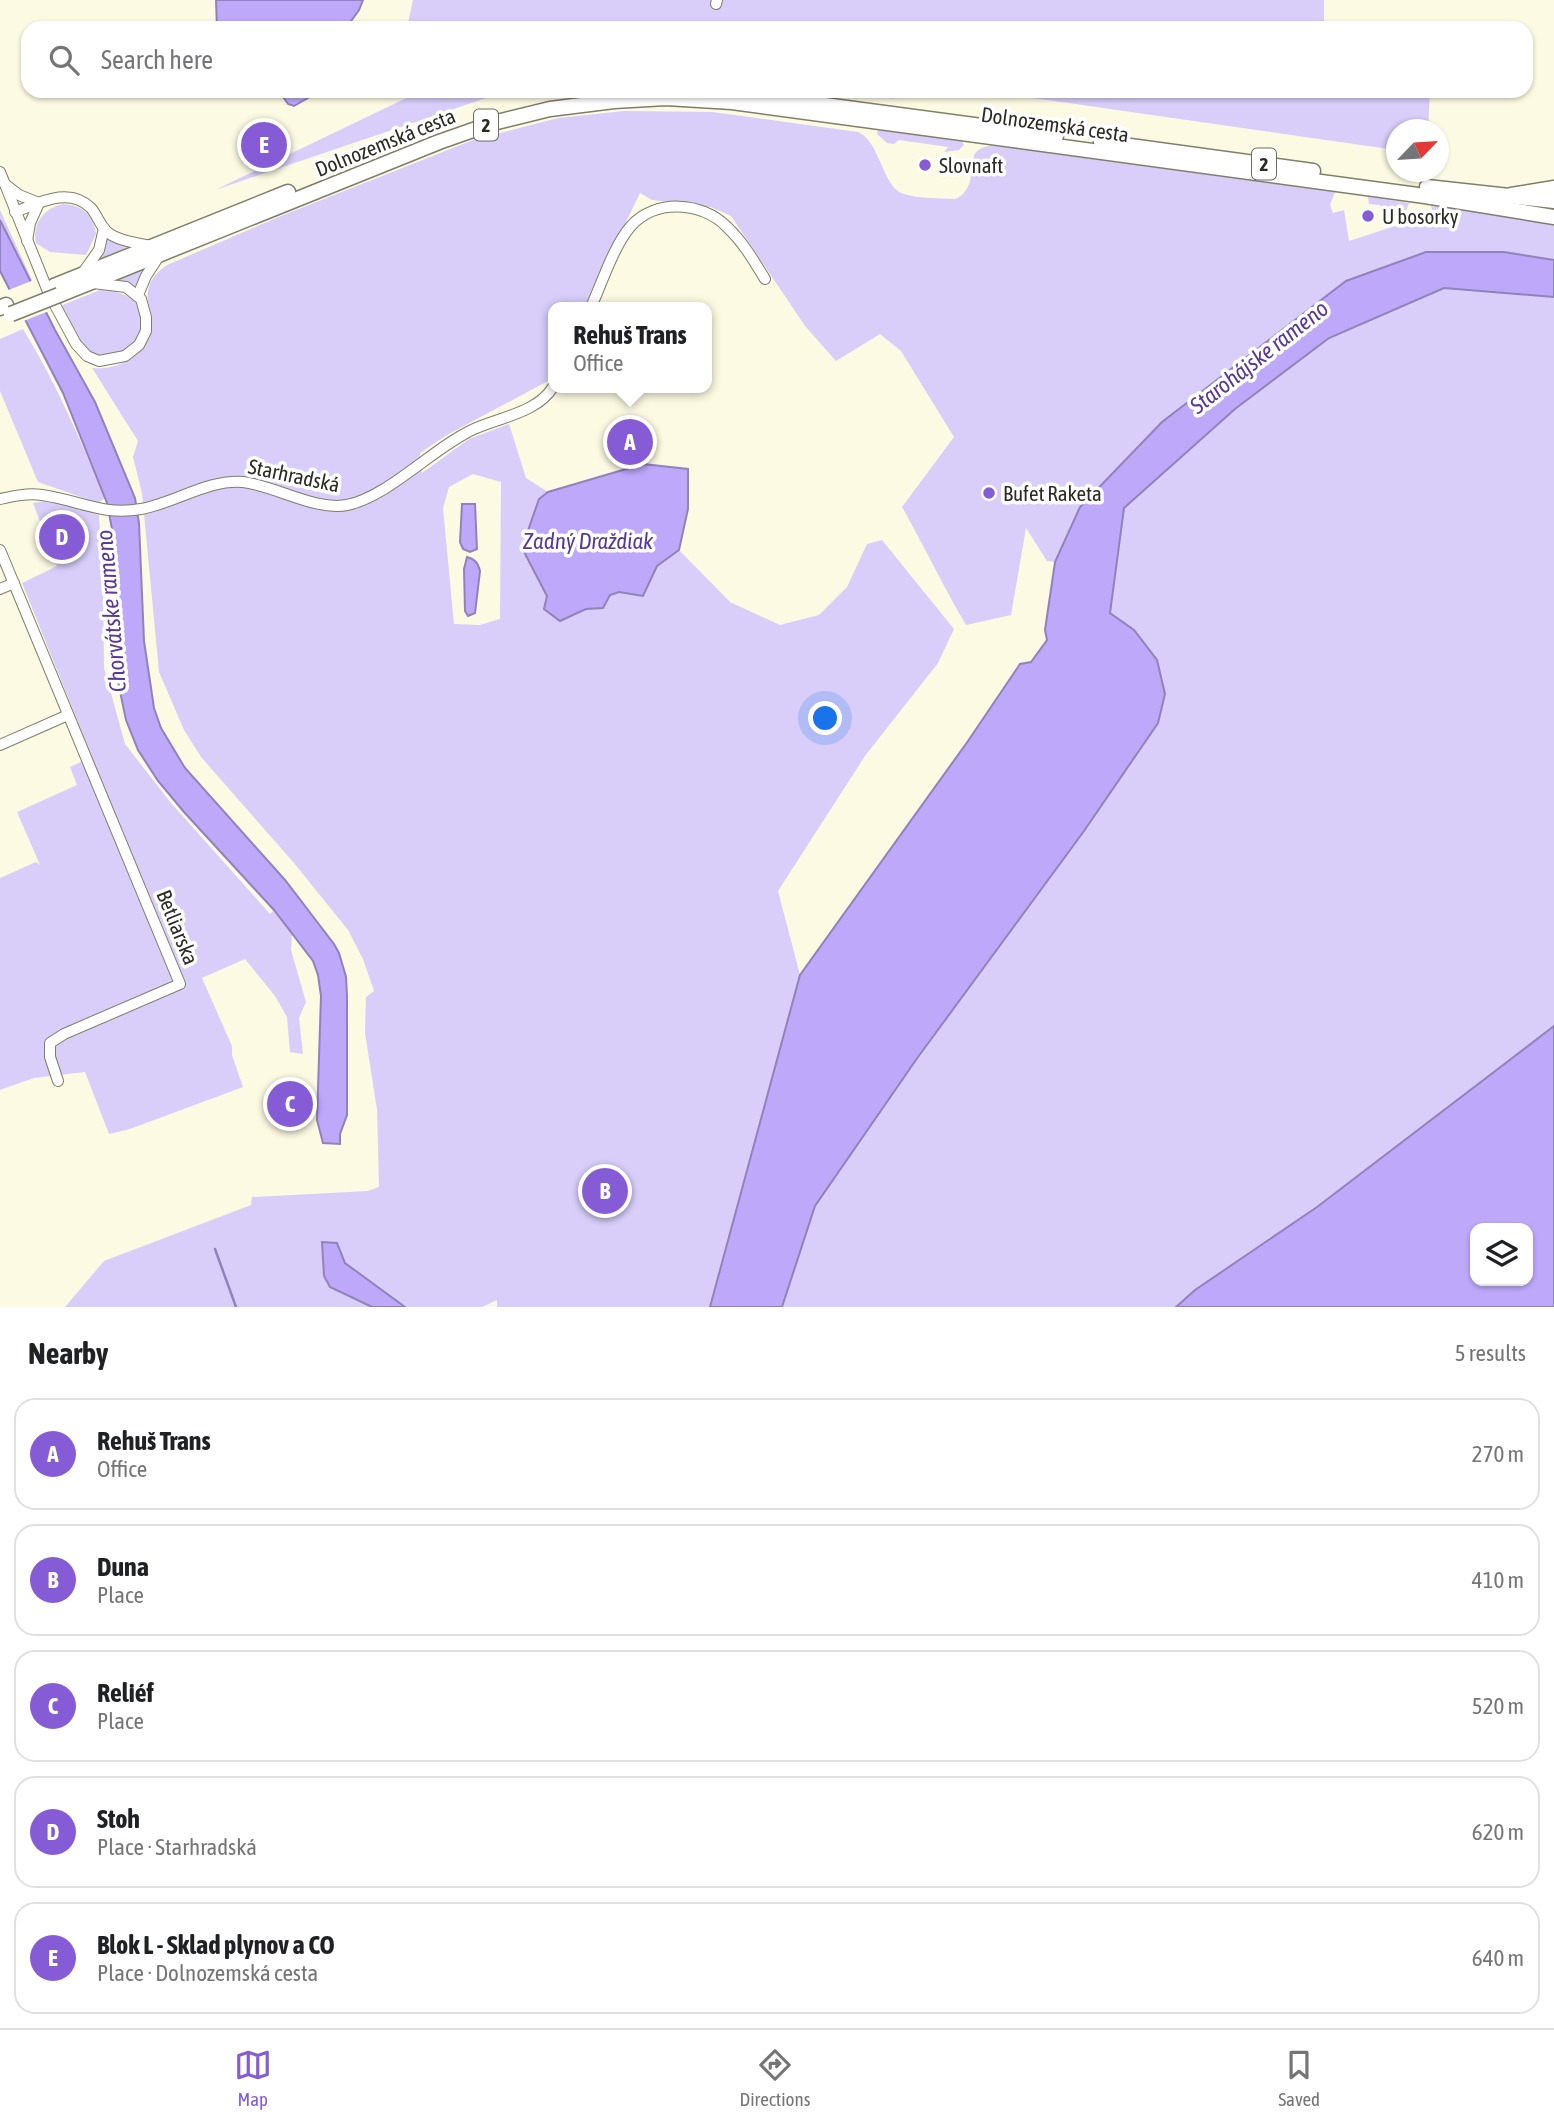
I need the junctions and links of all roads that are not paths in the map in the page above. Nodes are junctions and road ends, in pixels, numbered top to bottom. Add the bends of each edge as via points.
1 (567, 98) edge
2 (773, 98) edge
3 (0, 173) edge
4 (5, 184) junction
5 (1554, 188) edge
6 (1506, 197) junction
7 (1554, 201) edge
8 (40, 203) junction
9 (15, 212) junction
10 (1554, 217) edge
11 (104, 228) junction
12 (27, 241) junction
13 (156, 250) junction
14 (86, 279) junction
15 (765, 279) dead end
16 (138, 295) junction
17 (593, 302) edge
18 (4, 311) edge
19 (549, 393) edge
20 (0, 499) edge
21 (0, 550) edge
22 (14, 583) junction
23 (0, 589) edge
24 (68, 715) junction
25 (0, 745) edge
26 (58, 1081) dead end

1 - 13 main road, Dolnozemská cesta / 2 via 464,122
2 - 6 main road, Dolnozemská cesta / 2
3 - 4 street
4 - 8 street
4 - 9 street
5 - 6 main road
6 - 7 main road, Dolnozemská cesta / 2
8 - 9 street
8 - 11 street via 60,197 80,201
8 - 12 street
9 - 12 street
10 - 13 main road, Dolnozemská cesta / 2 via 800,111 722,101 646,99 566,107 481,127
11 - 13 street
11 - 14 street
12 - 16 street via 73,339 91,358 120,358 139,345 147,322
13 - 14 main road, Dolnozemská cesta / 2
13 - 16 street
14 - 16 street via 117,284
14 - 18 main road, Dolnozemská cesta / 2, bridge
15 - 17 street via 719,220 676,206 656,208 629,228
19 - 20 street, Starhradská via 527,409 473,429 369,498 345,505 322,504 240,482 218,484 142,509 99,510 66,499 26,494
21 - 22 street, Betliarska
22 - 23 street
22 - 24 street, Betliarska
24 - 25 street
24 - 26 street, Betliarska via 180,984 50,1043

